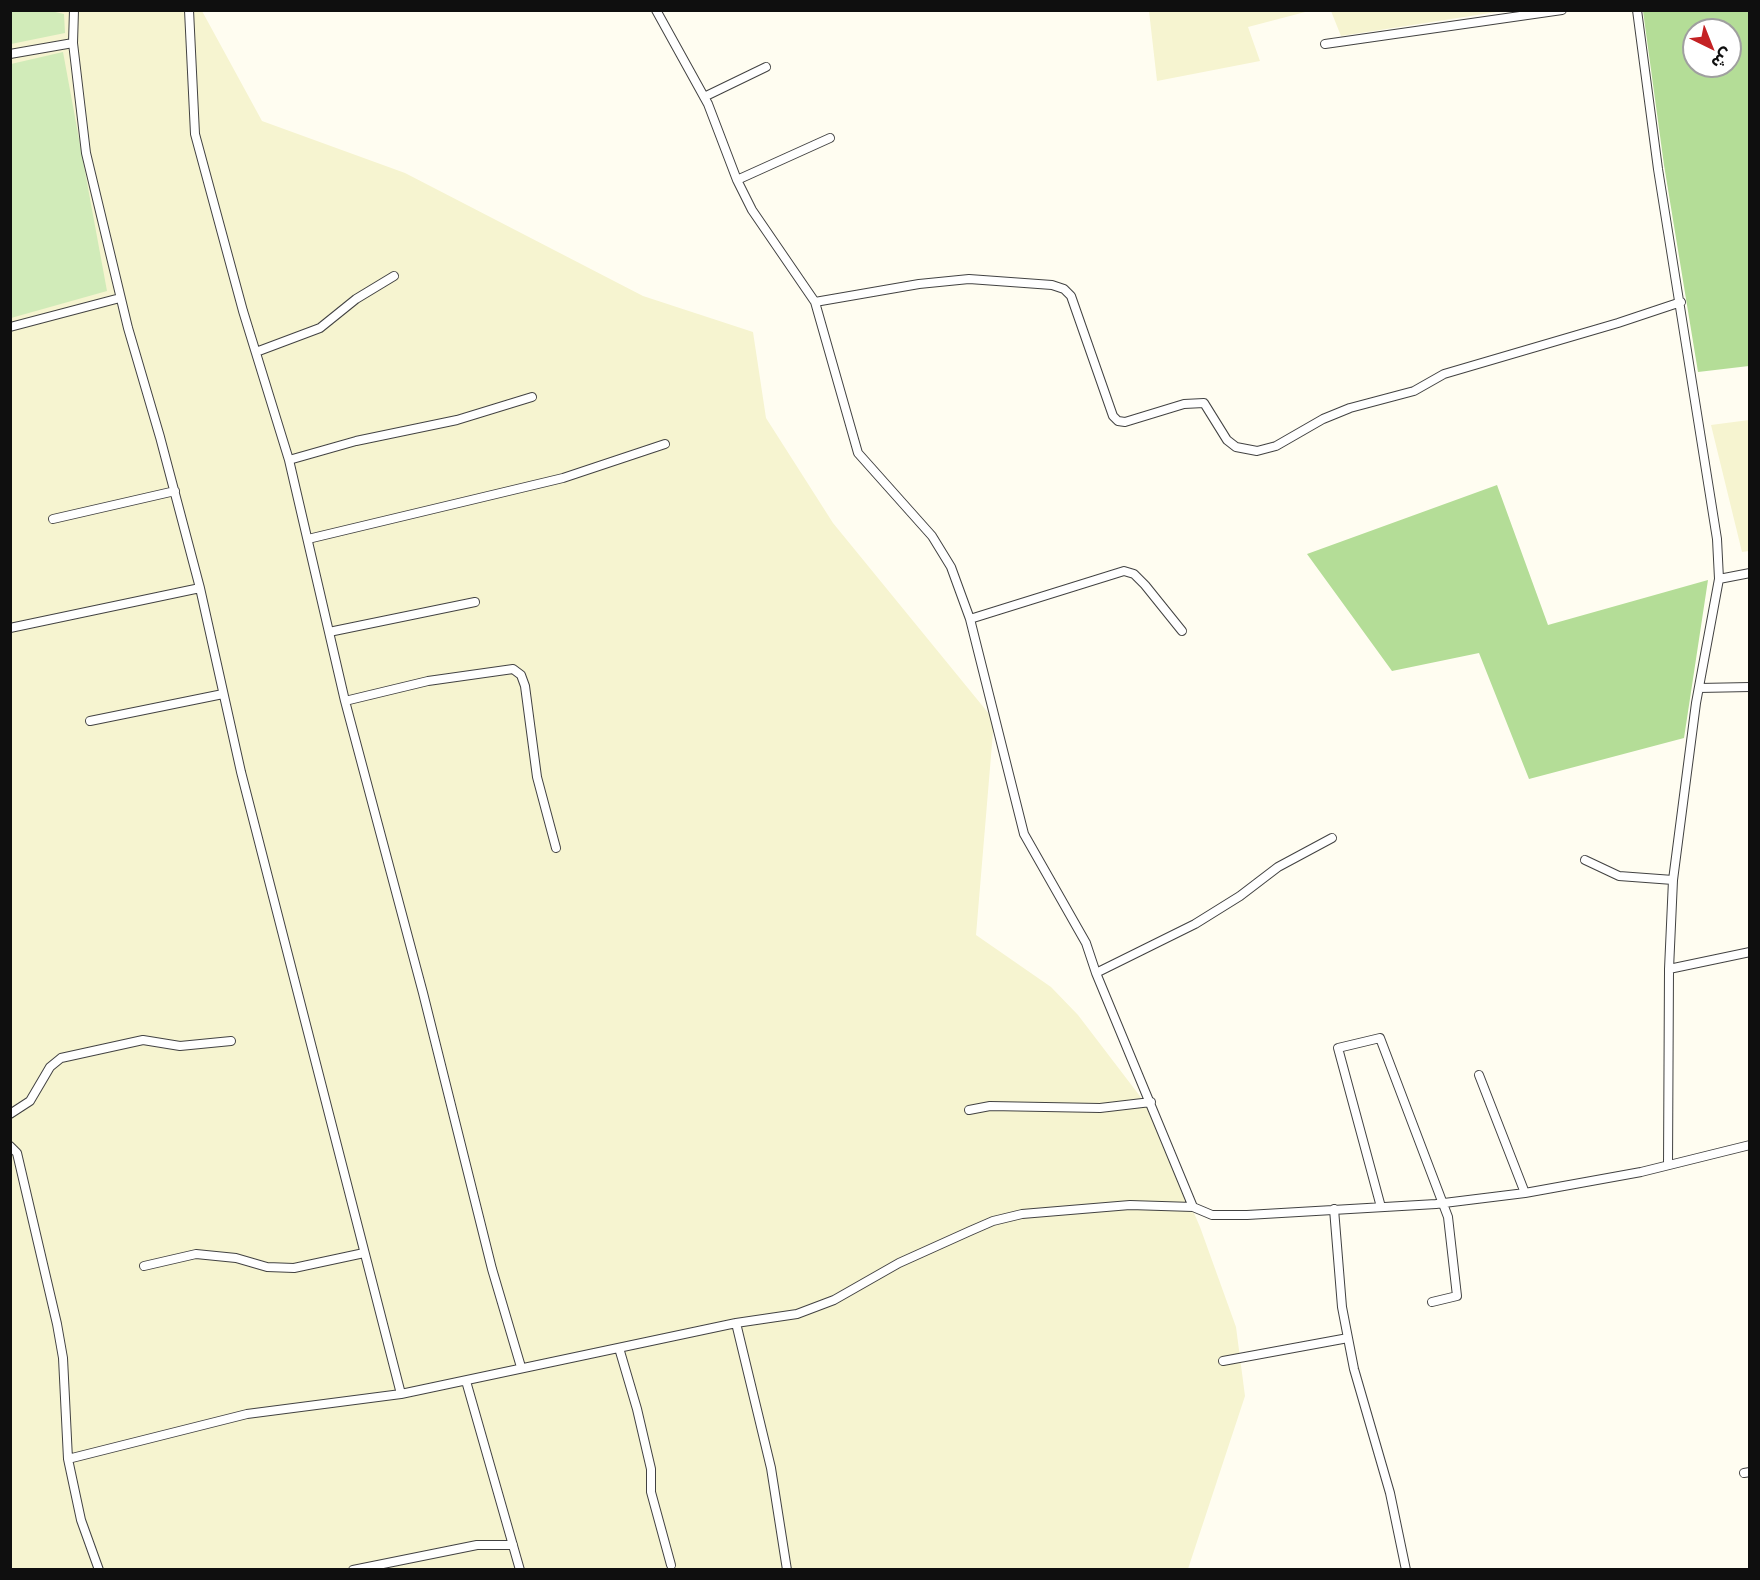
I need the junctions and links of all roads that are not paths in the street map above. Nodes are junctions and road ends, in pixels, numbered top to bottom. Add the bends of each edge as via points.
1 (74, 10) edge
2 (189, 10) edge
3 (656, 10) edge
4 (1562, 10) edge
5 (1637, 10) edge
6 (73, 43) junction
7 (1325, 44) dead end
8 (10, 54) edge
9 (766, 67) dead end
10 (704, 97) junction
11 (830, 138) dead end
12 (737, 180) junction
13 (394, 276) dead end
14 (120, 298) junction
15 (815, 302) junction
16 (1681, 302) junction
17 (10, 327) edge
18 (256, 351) junction
19 (532, 397) dead end
20 (665, 444) dead end
21 (289, 460) junction
22 (175, 491) junction
23 (53, 519) dead end
24 (308, 539) junction
25 (1749, 573) edge
26 (1719, 579) junction
27 (200, 588) junction
28 (475, 602) dead end
29 (970, 619) junction
30 (10, 628) edge
31 (1182, 631) dead end
32 (329, 632) junction
33 (1749, 687) edge
34 (1699, 688) junction
35 (223, 694) junction
36 (345, 701) junction
37 (90, 721) dead end
38 (1332, 838) dead end
39 (556, 848) dead end
40 (1586, 860) dead end
41 (1672, 880) junction
42 (1749, 952) edge
43 (1669, 969) junction
44 (1096, 973) junction
45 (231, 1041) dead end
46 (1479, 1075) dead end
47 (1151, 1102) junction
48 (969, 1110) dead end
49 (10, 1114) edge
50 (1749, 1145) edge
51 (10, 1146) edge
52 (1668, 1165) junction
53 (1525, 1193) junction
54 (1444, 1203) junction
55 (1193, 1207) junction
56 (1381, 1207) junction
57 (1334, 1209) junction
58 (364, 1253) junction
59 (144, 1266) dead end
60 (1432, 1302) dead end
61 (736, 1323) junction
62 (1348, 1338) junction
63 (619, 1348) junction
64 (1223, 1360) dead end
65 (521, 1368) junction
66 (466, 1382) junction
67 (401, 1394) junction
68 (68, 1459) junction
69 (513, 1545) junction
70 (671, 1565) dead end
71 (99, 1569) edge
72 (353, 1569) edge
73 (520, 1569) edge
74 (787, 1569) edge
75 (1406, 1569) edge

1 - 6 street
2 - 18 street via 195,134
3 - 10 street
4 - 7 street
5 - 16 street via 1658,170
6 - 8 street
6 - 14 street via 86,153
9 - 10 street
10 - 12 street
11 - 12 street
12 - 15 street via 752,210
13 - 18 street via 356,299 320,328
14 - 17 street
14 - 22 street
15 - 16 street via 969,279 1064,289 1071,296 1118,422 1184,404 1204,403 1227,440 1236,447 1257,451 1276,446 1350,408 1414,391 1443,374
15 - 29 street via 858,453 932,536 951,567
16 - 26 street via 1717,539
18 - 21 street
19 - 21 street via 457,420
20 - 24 street via 563,478
21 - 24 street
22 - 23 street
22 - 27 street
24 - 32 street
25 - 26 street
26 - 34 street
27 - 30 street
27 - 35 street
28 - 32 street
29 - 31 street via 1124,571 1134,574 1145,585
29 - 44 street via 1024,834 1086,943
32 - 36 street
33 - 34 street
34 - 41 street
35 - 37 street
35 - 58 street
36 - 39 street via 428,681 513,669 521,675 525,686 537,777
36 - 65 street
38 - 44 street via 1278,867 1195,924
40 - 41 street via 1619,876
41 - 43 street
42 - 43 street
43 - 52 street
44 - 47 street
45 - 49 street via 180,1046 142,1040 61,1058 50,1067 30,1101
46 - 53 street
47 - 48 street via 1100,1108 990,1106
47 - 55 street
50 - 52 street
51 - 68 street via 16,1153 57,1324 63,1358
52 - 53 street
53 - 54 street
54 - 56 street
54 - 56 street via 1380,1038 1338,1048
54 - 60 street via 1457,1296
55 - 57 street via 1212,1215
55 - 61 street via 1119,1206 1022,1214 993,1221 899,1263 834,1300 797,1314
56 - 57 street
57 - 62 street via 1341,1307
58 - 59 street via 294,1268 196,1254
58 - 67 street
61 - 63 street
61 - 74 street via 771,1468
62 - 64 street
62 - 75 street via 1390,1492
63 - 65 street
63 - 70 street via 637,1409 651,1469 651,1492
65 - 66 street
66 - 67 street
66 - 69 street
67 - 68 street via 247,1414
68 - 71 street via 81,1520
69 - 72 street via 477,1545
69 - 73 street

